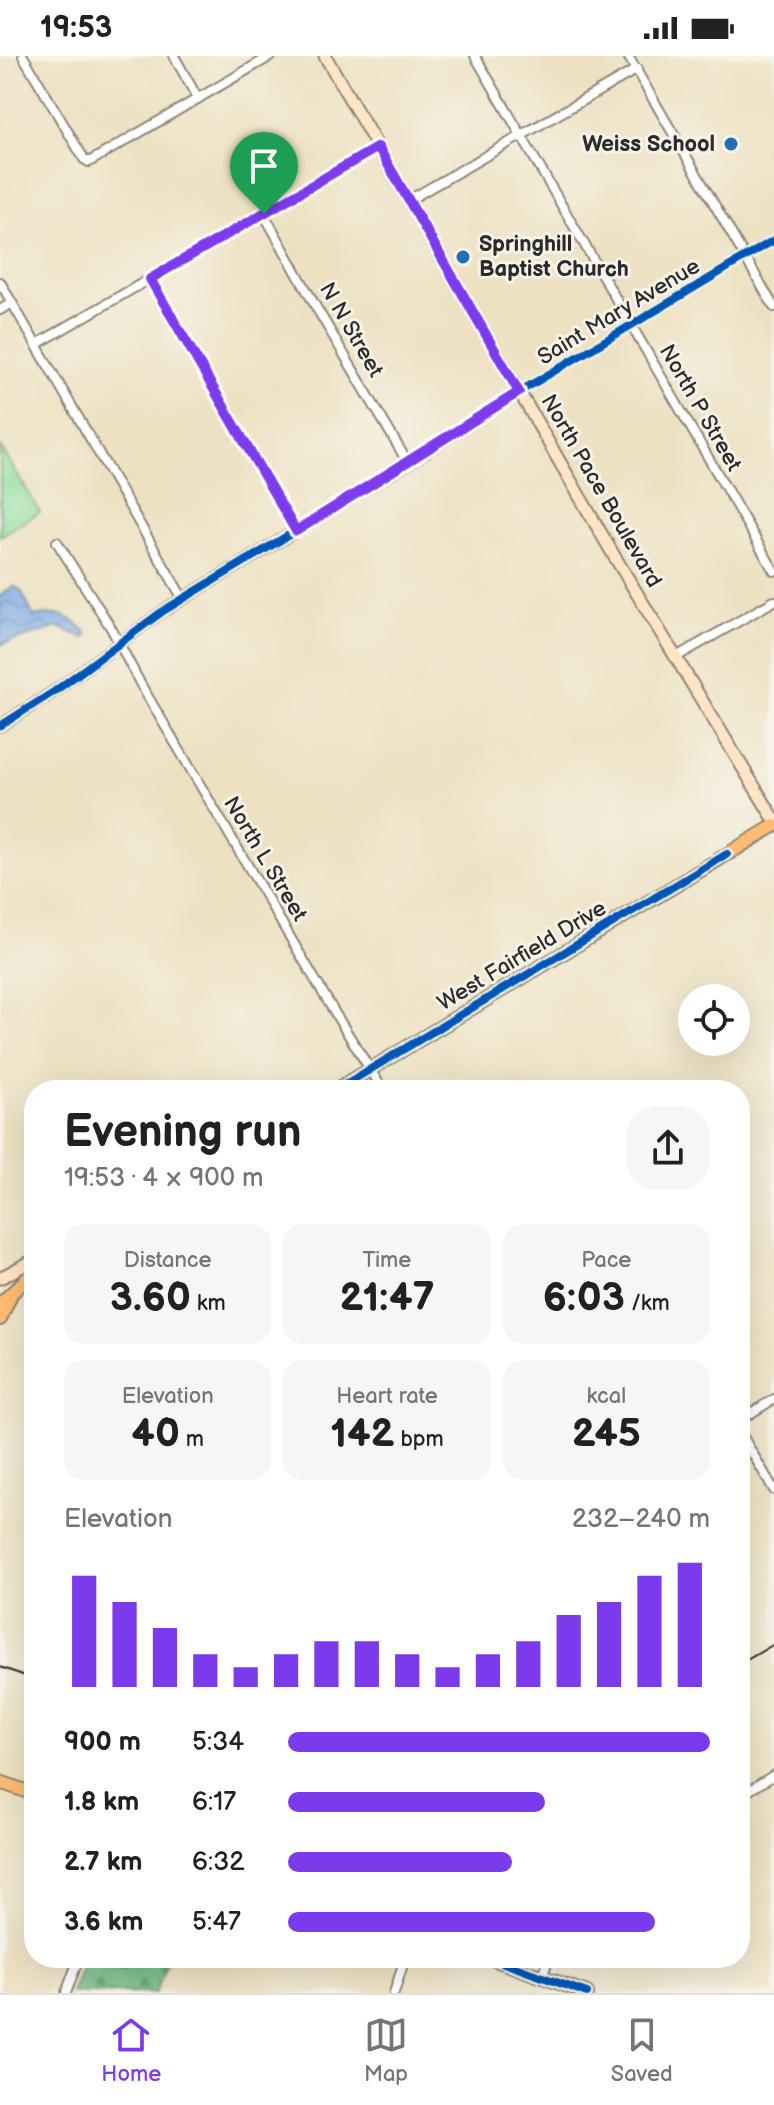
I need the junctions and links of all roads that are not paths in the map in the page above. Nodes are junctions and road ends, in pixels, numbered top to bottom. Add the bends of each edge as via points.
1 (23, 56) edge
2 (174, 56) edge
3 (271, 56) edge
4 (325, 56) edge
5 (475, 56) edge
6 (628, 56) edge
7 (637, 69) junction
8 (198, 99) junction
9 (521, 135) junction
10 (378, 147) junction
11 (409, 200) junction
12 (264, 214) junction
13 (774, 240) edge
14 (746, 257) junction
15 (150, 279) junction
16 (0, 282) edge
17 (12, 303) junction
18 (774, 307) edge
19 (0, 310) edge
20 (631, 325) junction
21 (37, 344) junction
22 (519, 392) junction
23 (408, 463) junction
24 (296, 531) junction
25 (57, 542) dead end
26 (774, 571) edge
27 (183, 599) junction
28 (774, 601) edge
29 (118, 644) junction
30 (676, 657) junction
31 (0, 726) edge
32 (774, 819) edge
33 (774, 826) edge
34 (370, 1069) junction
35 (352, 1080) edge
36 (377, 1080) edge
37 (24, 1265) edge
38 (0, 1278) edge
39 (24, 1281) edge
40 (1, 1313) edge
41 (774, 1399) edge
42 (750, 1414) edge
43 (750, 1449) edge
44 (774, 1490) edge
45 (774, 1775) edge
46 (1, 1785) edge
47 (750, 1790) edge
48 (24, 1791) edge
49 (75, 1968) edge
50 (404, 1968) edge
51 (517, 1968) edge
52 (545, 1968) edge
53 (542, 1977) junction
54 (66, 1993) edge
55 (394, 1993) edge
56 (587, 1993) edge

1 - 8 street via 89,162
2 - 8 street
3 - 8 street
4 - 10 main road, North Pace Boulevard
5 - 9 street, North P Street
6 - 7 street
7 - 9 street
7 - 14 street
9 - 11 street
9 - 20 street, North P Street
10 - 11 main road, North Pace Boulevard
10 - 12 street
11 - 22 main road, North Pace Boulevard
12 - 15 street
12 - 23 street, N N Street
13 - 14 street, Saint Mary Avenue
14 - 18 street
14 - 20 street, Saint Mary Avenue
15 - 21 street
15 - 24 street
16 - 17 street
17 - 19 street
17 - 21 street
20 - 22 street, Saint Mary Avenue
20 - 26 street, North P Street
21 - 27 street
22 - 23 street, Saint Mary Avenue
22 - 30 main road, North Pace Boulevard
23 - 24 street, Saint Mary Avenue
24 - 27 street, Saint Mary Avenue
25 - 29 street, North L Street
27 - 29 street, Saint Mary Avenue
28 - 30 street
29 - 31 street, Saint Mary Avenue
29 - 34 street, North L Street
30 - 32 main road, North Pace Boulevard
33 - 34 main road, West Fairfield Drive
34 - 35 main road, West Fairfield Drive
34 - 36 street, North L Street
37 - 38 main road
39 - 40 main road
41 - 42 street
43 - 44 street
45 - 47 street
46 - 48 main road
49 - 54 street
50 - 55 street
51 - 53 main road
52 - 53 street
53 - 56 main road

